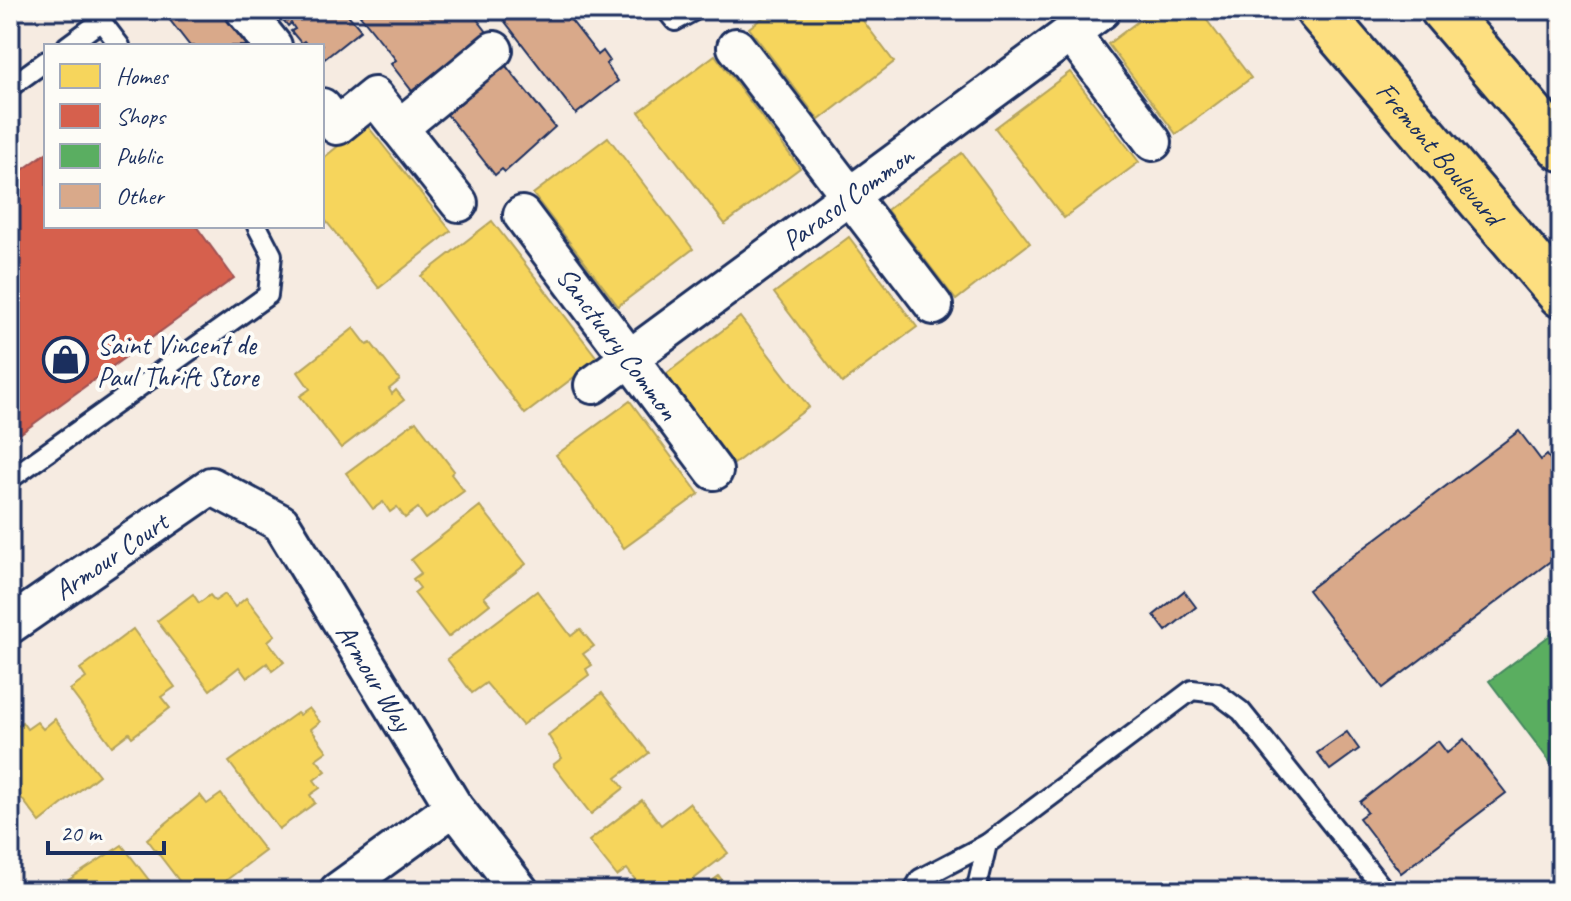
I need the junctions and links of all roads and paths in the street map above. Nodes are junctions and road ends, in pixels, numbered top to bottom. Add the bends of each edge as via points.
1 (244, 10) edge
2 (666, 10) edge
3 (695, 10) edge
4 (1102, 10) edge
5 (1318, 10) edge
6 (1443, 10) edge
7 (97, 16) edge
8 (1071, 33) junction
9 (69, 44) edge
10 (118, 44) edge
11 (271, 44) edge
12 (736, 47) dead end
13 (494, 50) dead end
14 (44, 62) edge
15 (10, 87) edge
16 (324, 110) edge
17 (399, 128) junction
18 (1153, 142) dead end
19 (1561, 148) edge
20 (847, 195) junction
21 (459, 203) dead end
22 (522, 215) dead end
23 (258, 228) edge
24 (1561, 295) edge
25 (934, 306) dead end
26 (630, 358) junction
27 (593, 385) dead end
28 (714, 471) dead end
29 (10, 479) edge
30 (211, 486) joint
31 (10, 625) edge
32 (454, 807) junction
33 (987, 844) junction
34 (338, 891) edge
35 (520, 891) edge
36 (913, 891) edge
37 (976, 891) edge
38 (1385, 891) edge

1 - 11 street
2 - 3 lane via 675,21
4 - 8 street, Parasol Common
5 - 24 main road, Fremont Boulevard
6 - 19 main road
7 - 9 lane
7 - 10 lane
8 - 18 street
8 - 20 street, Parasol Common
12 - 20 street
13 - 17 street
14 - 15 lane
16 - 17 street via 337,126 374,96
17 - 21 street
20 - 25 street
20 - 26 street, Parasol Common
22 - 26 street, Sanctuary Common
23 - 29 lane via 272,255 268,295
26 - 27 street, Parasol Common
26 - 28 street, Sanctuary Common
30 - 31 street, Armour Court
30 - 32 street, Armour Way via 281,523
32 - 34 street
32 - 35 street, Armour Way
33 - 36 lane via 920,879
33 - 37 lane
33 - 38 lane via 1192,690 1217,693 1256,726

